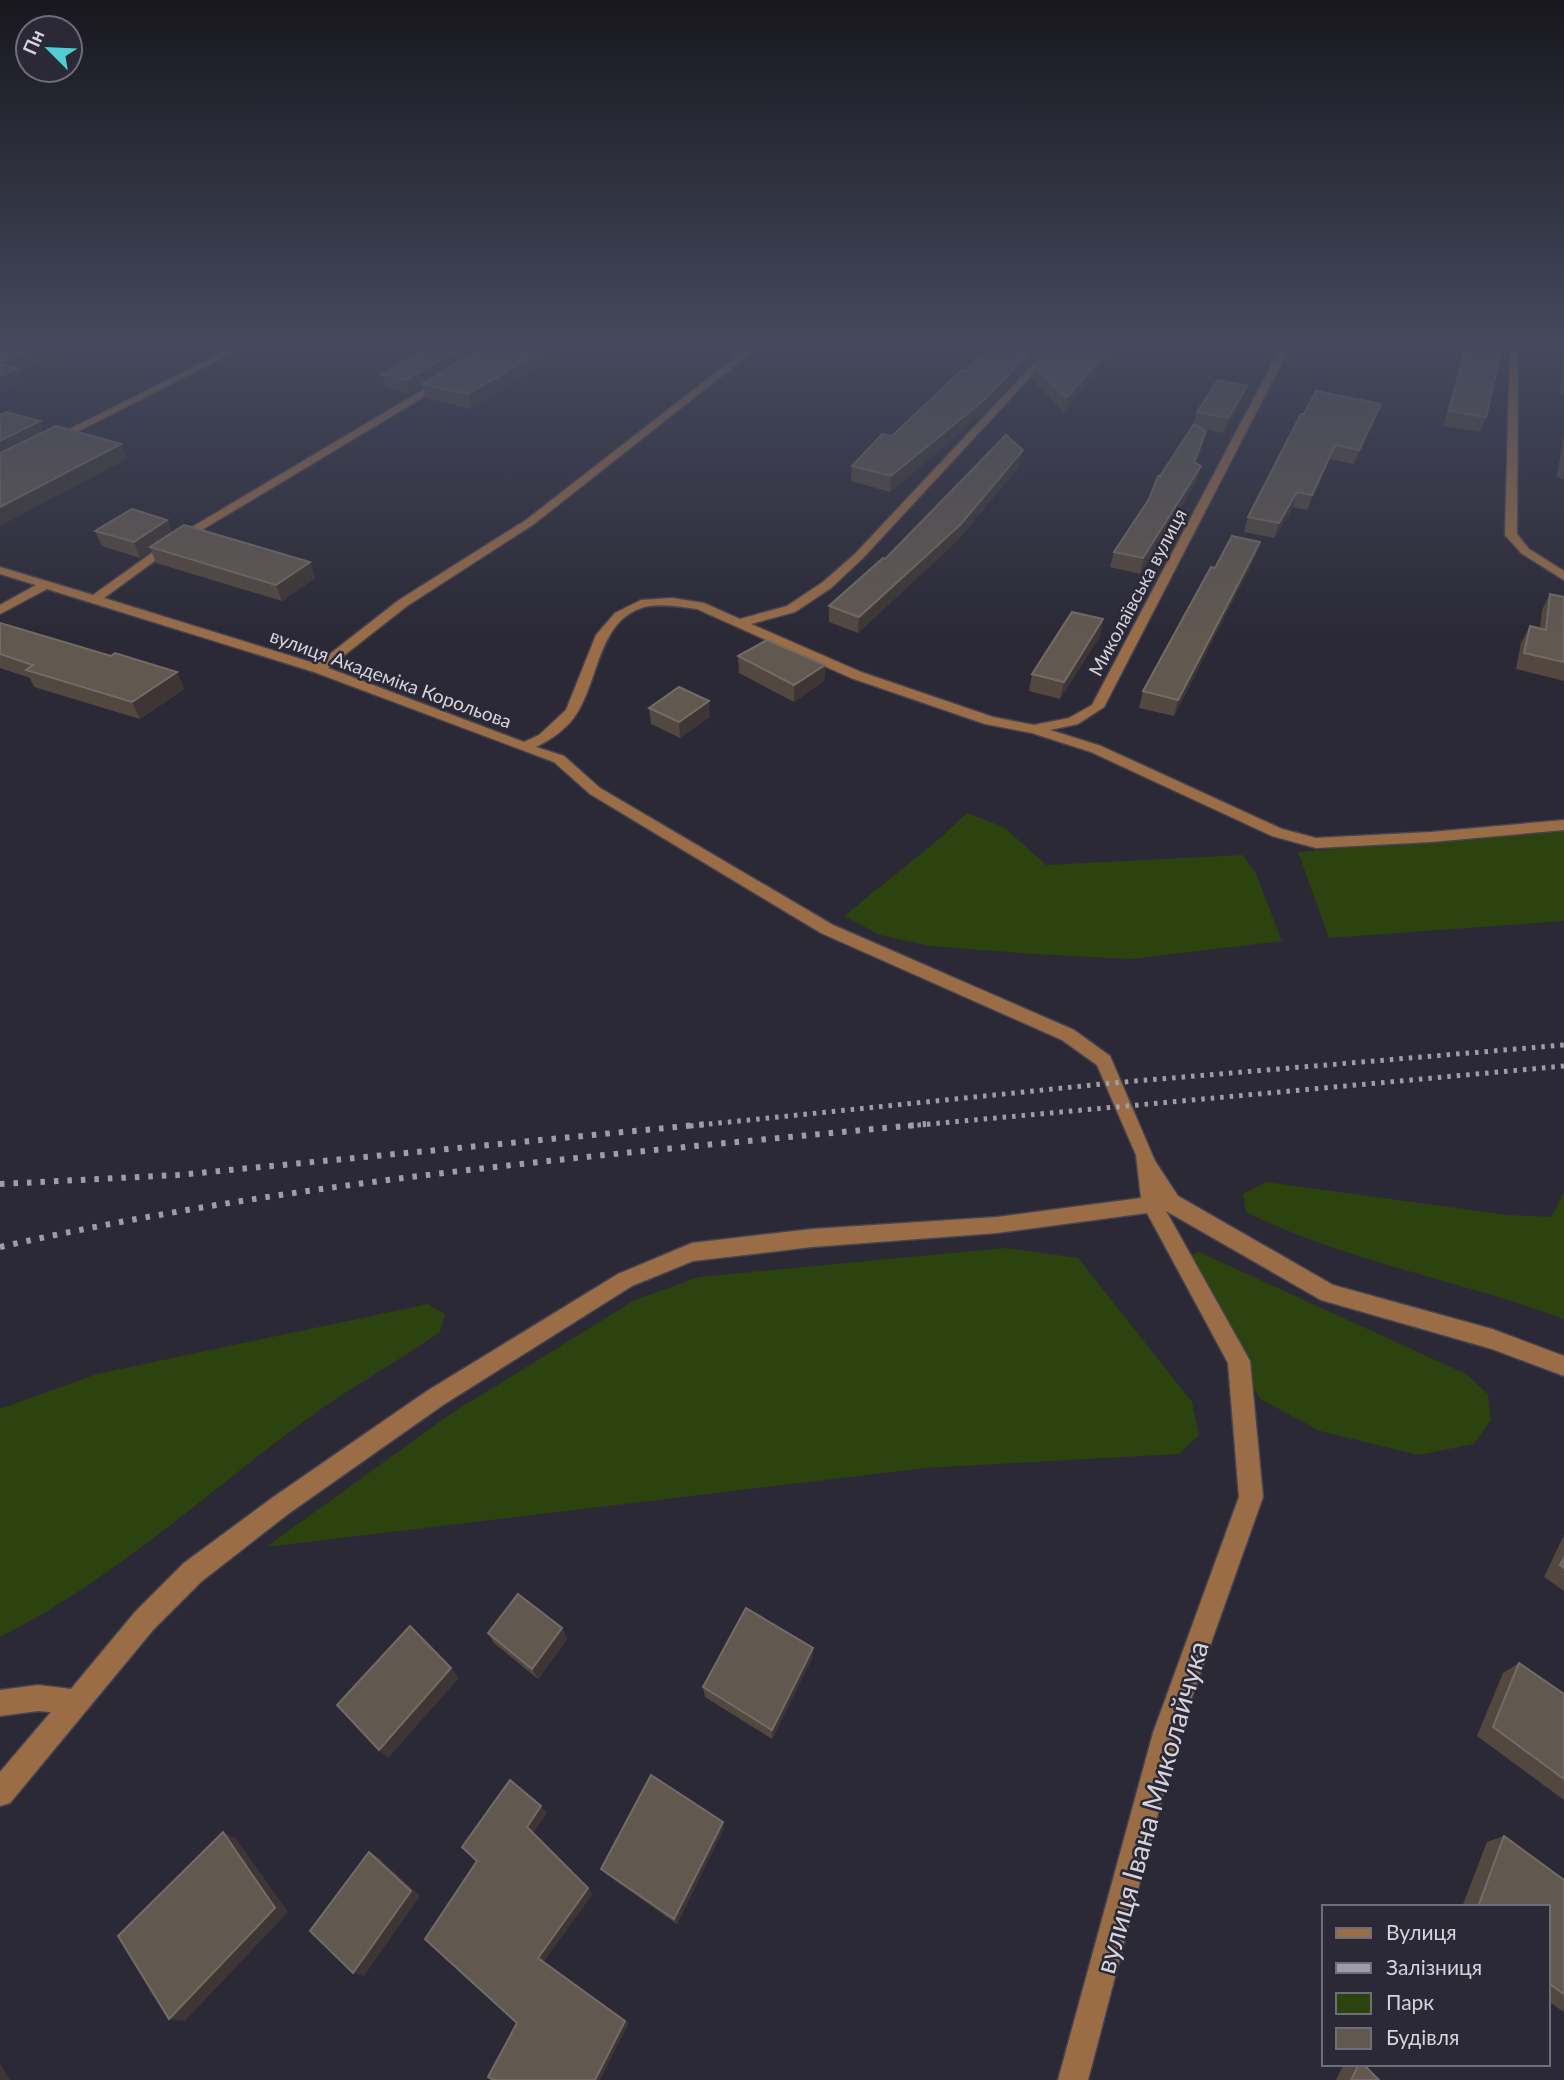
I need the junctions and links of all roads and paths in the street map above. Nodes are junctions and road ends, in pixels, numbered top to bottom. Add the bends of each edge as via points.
1 (47, 442) edge
2 (342, 442) edge
3 (633, 442) edge
4 (965, 442) edge
5 (1236, 442) edge
6 (1512, 442) edge
7 (37, 447) edge
8 (0, 570) edge
9 (1564, 576) edge
10 (47, 584) junction
11 (95, 599) junction
12 (0, 610) edge
13 (741, 623) junction
14 (319, 669) junction
15 (1097, 707) joint
16 (1034, 729) junction
17 (524, 747) junction
18 (1564, 825) edge
19 (1162, 1203) junction
20 (1564, 1366) edge
21 (75, 1702) junction
22 (0, 1703) edge
23 (0, 1793) edge
24 (1073, 2080) edge

1 - 7 street
2 - 11 street via 171,544
3 - 14 street via 530,522 403,603
4 - 13 street via 827,585 790,609
5 - 15 street, Миколаївська вулиця
6 - 9 street via 1511,535 1525,551
8 - 10 street, вулиця Академіка Корольова
10 - 11 street, вулиця Академіка Корольова
10 - 12 street
11 - 14 street, вулиця Академіка Корольова
13 - 16 street, вулиця Академіка Корольова via 856,675 990,721
13 - 17 street, вулиця Академіка Корольова via 700,606 672,602 645,603 619,616 601,635 572,711 544,738
14 - 17 street, вулиця Академіка Корольова
15 - 16 street, вулиця Академіка Корольова via 1073,721
16 - 18 street via 1096,749 1277,833 1316,843
17 - 19 street via 559,759 595,792 827,929 1068,1035 1104,1061
19 - 20 street via 1328,1293 1492,1339
19 - 21 street via 996,1225 692,1252 625,1279 435,1398 193,1572
19 - 24 street, вулиця Івана Миколайчука via 1238,1361 1251,1497 1167,1733
21 - 22 street via 38,1698
21 - 23 street

